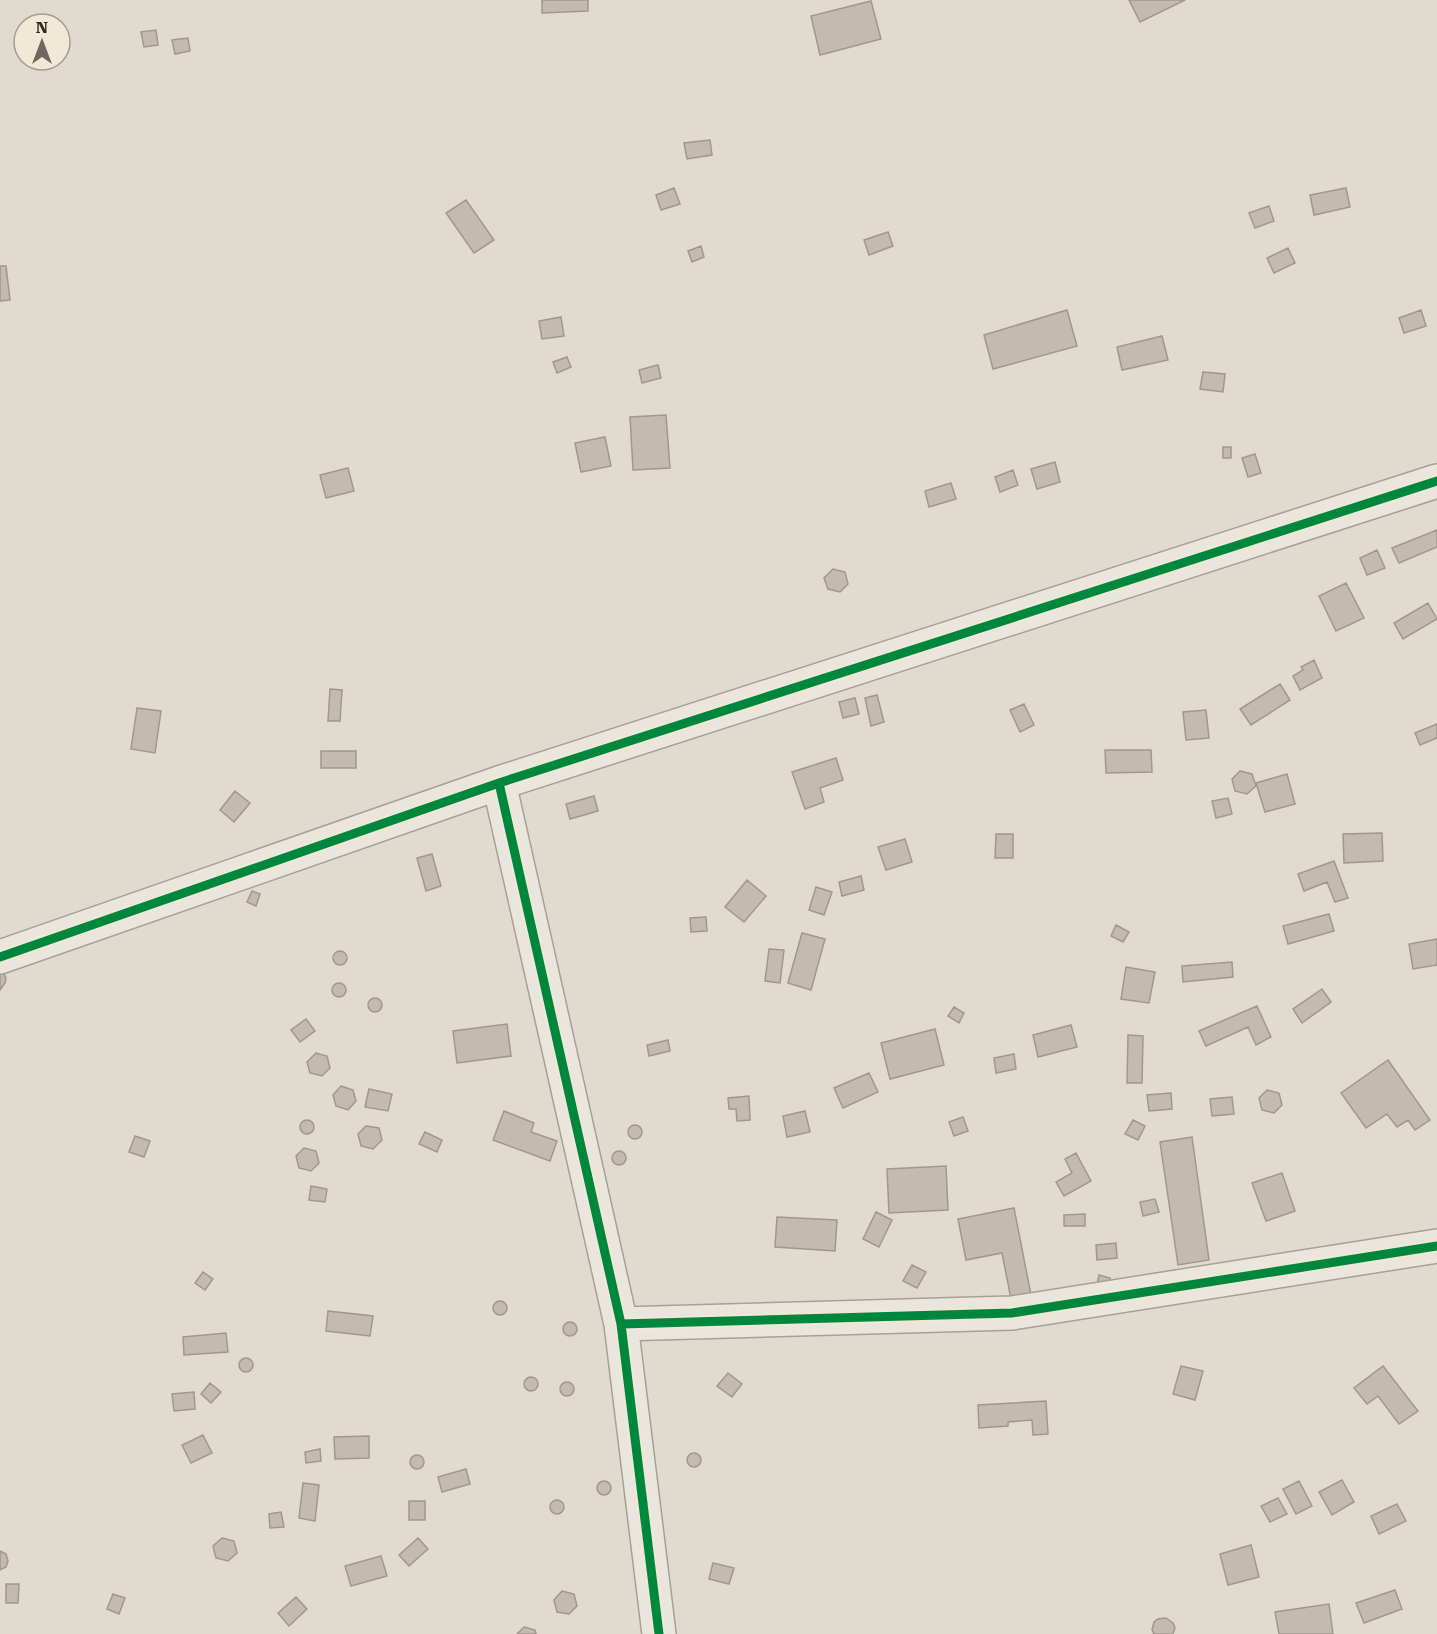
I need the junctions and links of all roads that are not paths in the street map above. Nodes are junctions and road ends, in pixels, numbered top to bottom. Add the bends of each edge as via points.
1 (1437, 481) edge
2 (499, 783) junction
3 (0, 957) edge
4 (1437, 1246) edge
5 (621, 1324) junction
6 (659, 1634) edge

1 - 2 street
2 - 3 street
2 - 5 street
4 - 5 street via 1012,1313
5 - 6 street

